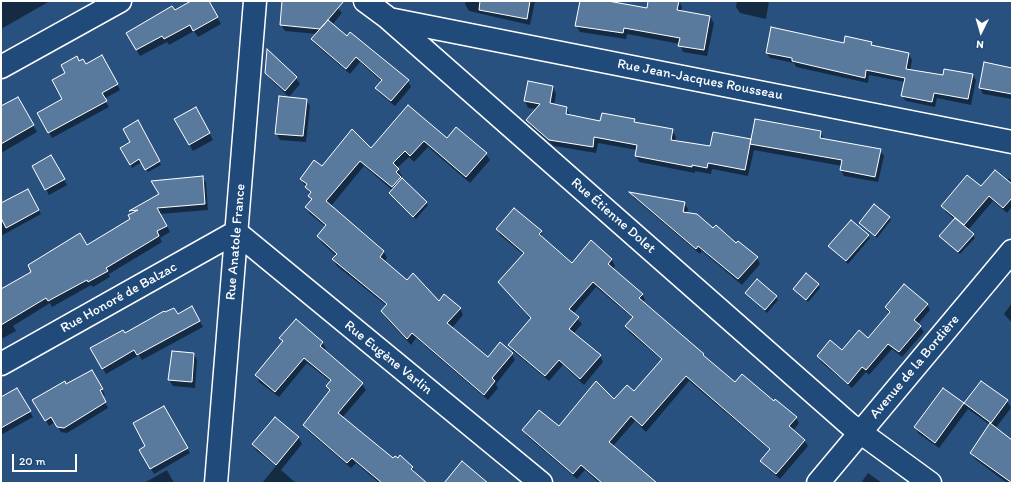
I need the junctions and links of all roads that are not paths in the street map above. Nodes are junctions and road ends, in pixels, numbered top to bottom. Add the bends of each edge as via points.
1 (120, 1) edge
2 (255, 1) edge
3 (365, 1) edge
4 (388, 18) junction
5 (1, 67) edge
6 (1012, 142) edge
7 (236, 232) junction
8 (1012, 251) edge
9 (1, 364) edge
10 (860, 432) junction
11 (216, 483) edge
12 (540, 483) edge
13 (818, 483) edge
14 (930, 483) edge

1 - 5 street
2 - 7 street, Rue Anatole France
3 - 4 street, Rue Étienne Dolet
4 - 6 street, Rue Jean-Jacques Rousseau
4 - 10 street, Rue Étienne Dolet
7 - 9 street, Rue Honoré de Balzac
7 - 11 street, Rue Anatole France
7 - 12 street, Rue Eugène Varlin
8 - 10 street, Avenue de la Bordière
10 - 13 street, Avenue de la Bordière
10 - 14 street, Rue Étienne Dolet

